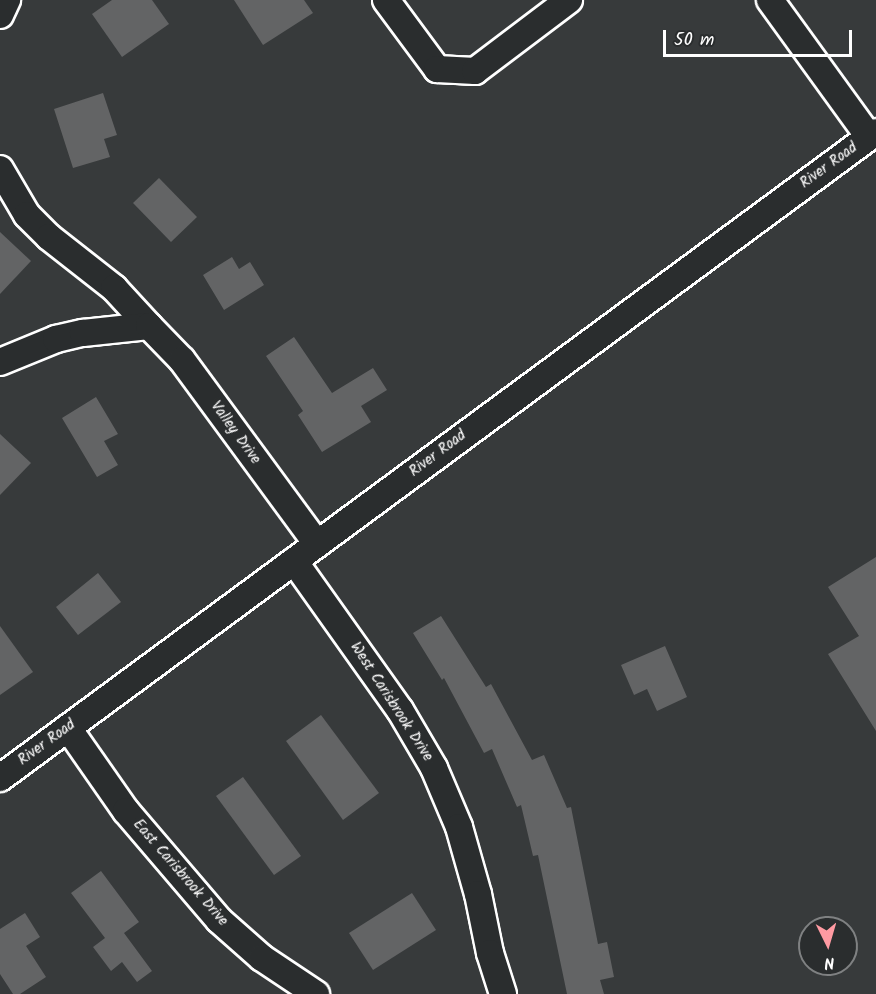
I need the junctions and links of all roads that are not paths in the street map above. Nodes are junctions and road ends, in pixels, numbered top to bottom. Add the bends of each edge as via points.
1 (7, 0) edge
2 (387, 0) edge
3 (569, 0) edge
4 (770, 0) edge
5 (0, 15) edge
6 (873, 134) edge
7 (0, 170) edge
8 (149, 326) junction
9 (0, 362) edge
10 (317, 544) junction
11 (294, 561) junction
12 (68, 728) junction
13 (0, 778) edge
14 (501, 993) edge
15 (316, 994) edge

1 - 5 street
2 - 3 street via 437,69 467,71 475,71
4 - 6 street
6 - 10 street, River Road
7 - 8 street, Valley Drive via 27,215 114,288
8 - 9 street via 56,339
8 - 10 street, Valley Drive via 182,360
10 - 11 street, River Road
11 - 12 street, River Road
11 - 14 street, West Carisbrook Drive via 400,710 434,768 459,827
12 - 13 street, River Road
12 - 15 street, East Carisbrook Drive via 126,811 219,920 262,958

